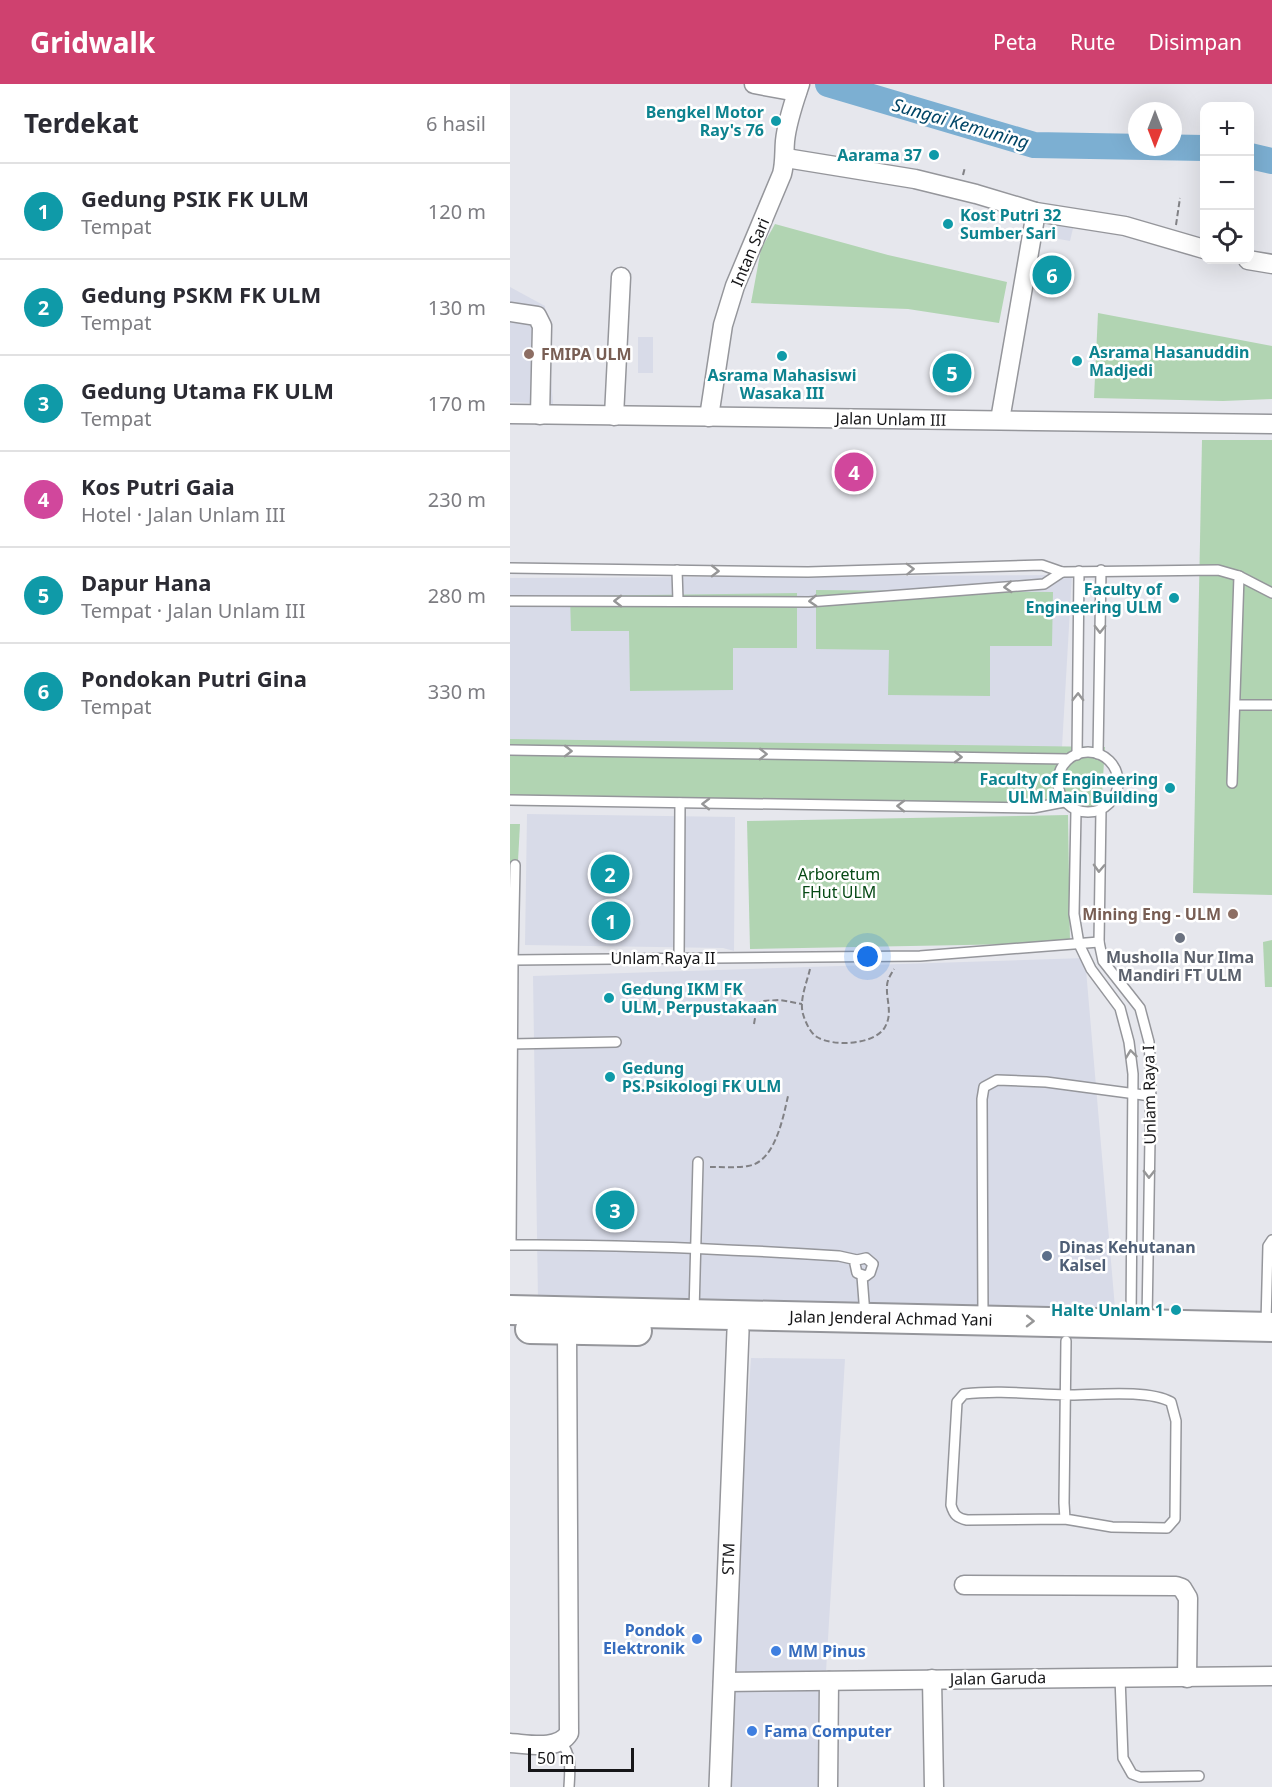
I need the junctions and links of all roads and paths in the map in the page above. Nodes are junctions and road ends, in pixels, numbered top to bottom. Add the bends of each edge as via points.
1 (754, 84) edge
2 (799, 88) edge
3 (786, 158) junction
4 (1179, 198) dead end
5 (1036, 212) junction
6 (1172, 240) junction
7 (1200, 248) edge
8 (1254, 261) edge
9 (1272, 264) edge
10 (621, 277) dead end
11 (510, 312) edge
12 (510, 414) edge
13 (540, 415) junction
14 (614, 416) junction
15 (709, 417) junction
16 (1000, 420) junction
17 (1272, 424) edge
18 (510, 568) edge
19 (677, 570) junction
20 (1101, 570) junction
21 (1062, 572) junction
22 (1080, 572) junction
23 (1239, 576) junction
24 (1272, 593) edge
25 (678, 600) junction
26 (510, 601) edge
27 (1236, 705) junction
28 (1272, 705) edge
29 (510, 750) edge
30 (1098, 754) junction
31 (1072, 757) junction
32 (1232, 783) dead end
33 (510, 800) edge
34 (1064, 802) junction
35 (680, 803) junction
36 (1101, 809) junction
37 (1076, 811) junction
38 (515, 865) dead end
39 (1099, 942) junction
40 (1078, 944) junction
41 (901, 956) junction
42 (813, 957) junction
43 (679, 958) junction
44 (513, 960) junction
45 (802, 1004) junction
46 (753, 1024) dead end
47 (616, 1042) dead end
48 (511, 1044) edge
49 (1133, 1093) junction
50 (788, 1096) dead end
51 (1151, 1096) junction
52 (698, 1164) joint
53 (1131, 1199) junction
54 (1149, 1200) junction
55 (1272, 1240) edge
56 (511, 1245) edge
57 (695, 1247) junction
58 (857, 1260) junction
59 (862, 1275) junction
60 (694, 1314) junction
61 (865, 1317) junction
62 (516, 1319) edge
63 (983, 1320) junction
64 (1139, 1323) junction
65 (581, 1324) junction
66 (738, 1331) junction
67 (1270, 1332) edge
68 (1066, 1341) junction
69 (1064, 1395) junction
70 (1065, 1519) junction
71 (964, 1585) dead end
72 (1272, 1676) edge
73 (1120, 1677) junction
74 (1187, 1678) junction
75 (932, 1679) junction
76 (829, 1681) junction
77 (723, 1682) junction
78 (561, 1742) junction
79 (510, 1743) edge
80 (1199, 1776) dead end
81 (569, 1787) edge
82 (720, 1787) edge
83 (828, 1787) edge
84 (934, 1787) edge

1 - 2 street
2 - 3 street, Intan Sari via 785,141
3 - 5 street via 895,175
3 - 15 street, Intan Sari via 723,325
4 - 6 path
5 - 6 street via 1125,226
5 - 16 street
6 - 7 street
8 - 9 street
10 - 14 street
11 - 13 street via 537,316 542,326
12 - 13 street, Jalan Unlam III
13 - 14 street, Jalan Unlam III
14 - 15 street, Jalan Unlam III
15 - 16 street, Jalan Unlam III
16 - 17 street, Jalan Unlam III
18 - 19 lane
19 -> 21 lane via 808,572 1042,565
19 - 25 lane
20 - 22 lane
20 - 23 lane via 1218,570
20 -> 30 lane
21 - 22 lane
21 -> 25 lane via 1044,584 809,602
31 -> 22 lane
23 - 24 lane
23 - 27 lane
25 -> 26 lane
27 - 28 lane
27 - 32 lane
29 -> 31 lane
30 - 31 lane via 1083,752
30 - 36 lane via 1112,763 1118,777 1117,793
31 - 34 lane via 1059,772 1057,787
33 - 35 lane
34 -> 35 lane via 1033,808
34 - 37 lane
35 - 43 lane
36 - 37 lane
36 -> 39 lane, Unlam Raya I
37 - 40 lane, Unlam Raya I via 1074,915
38 - 44 lane
39 - 40 lane, Unlam Raya II
39 - 51 lane, Unlam Raya I via 1104,961 1140,1008 1149,1042
40 - 41 lane, Unlam Raya II
49 -> 40 lane, Unlam Raya I via 1129,1042 1120,1008
41 - 42 lane, Unlam Raya II
41 - 45 path via 887,985 885,1028 873,1037 833,1042 816,1036 808,1026
42 - 43 lane, Unlam Raya II
42 - 45 path
43 - 44 lane, Unlam Raya II
44 - 48 lane
45 - 46 path via 761,1001
47 - 48 lane
48 - 56 lane
49 - 51 lane
49 - 53 lane, Unlam Raya I
49 - 63 lane via 997,1080 984,1087
50 - 52 path via 774,1140 761,1160 750,1166
51 -> 54 lane, Unlam Raya I
52 - 57 lane
53 - 54 lane
53 - 64 lane, Unlam Raya I
54 - 64 lane, Unlam Raya I
55 - 67 lane via 1268,1246
56 - 57 lane
57 - 58 lane
57 - 60 lane
58 - 59 lane via 855,1269
58 - 59 lane via 866,1258 873,1264 870,1273
59 - 61 lane
60 - 61 highway, Jalan Jenderal Achmad Yani
60 - 65 highway, Jalan Jenderal Achmad Yani
61 - 63 highway, Jalan Jenderal Achmad Yani
62 - 65 highway, Jalan Jenderal Achmad Yani
63 -> 64 highway, Jalan Jenderal Achmad Yani
64 - 67 highway, Jalan Jenderal Achmad Yani
65 - 66 highway, Jalan Jenderal Achmad Yani
65 - 78 street via 569,1733
66 - 68 highway, Jalan Jenderal Achmad Yani
66 - 77 street, STM
67 - 68 highway, Jalan Jenderal Achmad Yani
68 - 69 lane
69 - 70 lane
69 - 70 lane via 964,1394 957,1402 951,1505 959,1519 967,1520
69 - 70 lane via 1162,1396 1171,1402 1176,1421 1175,1519 1167,1528 1112,1527
71 - 74 street via 1182,1588 1188,1598
72 - 74 street, Jalan Garuda
73 - 74 street, Jalan Garuda
73 - 75 street, Jalan Garuda
73 - 80 lane via 1123,1758 1132,1774
75 - 76 street, Jalan Garuda
75 - 84 street
76 - 77 street, Jalan Garuda
76 - 83 street
77 - 82 street, STM
78 - 79 street
78 - 81 lane via 570,1761

